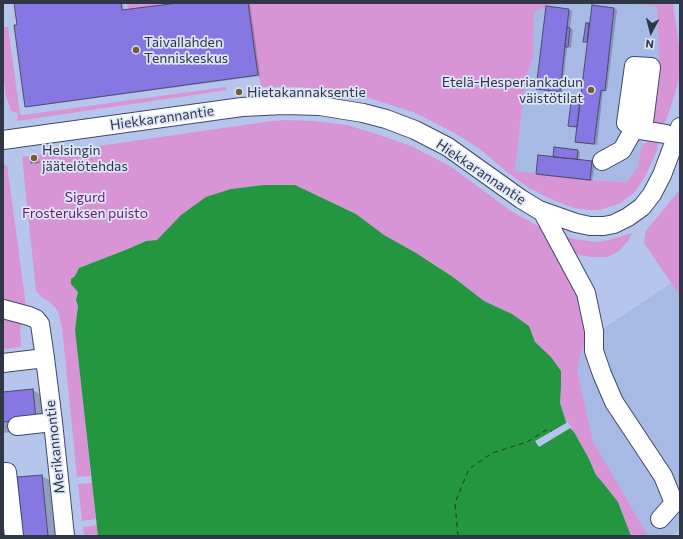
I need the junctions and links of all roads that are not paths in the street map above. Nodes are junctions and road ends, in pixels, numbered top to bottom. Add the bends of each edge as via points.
1 (678, 132) edge
2 (8, 140) edge
3 (602, 161) dead end
4 (542, 211) junction
5 (3, 309) edge
6 (45, 358) junction
7 (3, 363) edge
8 (53, 422) junction
9 (17, 426) dead end
10 (3, 472) edge
11 (660, 519) dead end
12 (14, 536) edge
13 (65, 536) edge

1 - 3 street via 666,134 638,130 622,150
1 - 4 street, Hiekkarannantie via 652,194 642,207 628,217 614,224 590,226
2 - 4 street, Hiekkarannantie via 242,107 320,106 363,113 415,130 448,146 525,202
4 - 11 street via 586,293 594,331 594,350 614,402 663,476 674,503
5 - 6 street via 36,319 40,324
6 - 7 street
6 - 8 street, Merikannontie
8 - 9 street
8 - 13 street, Merikannontie
10 - 12 street via 7,472

